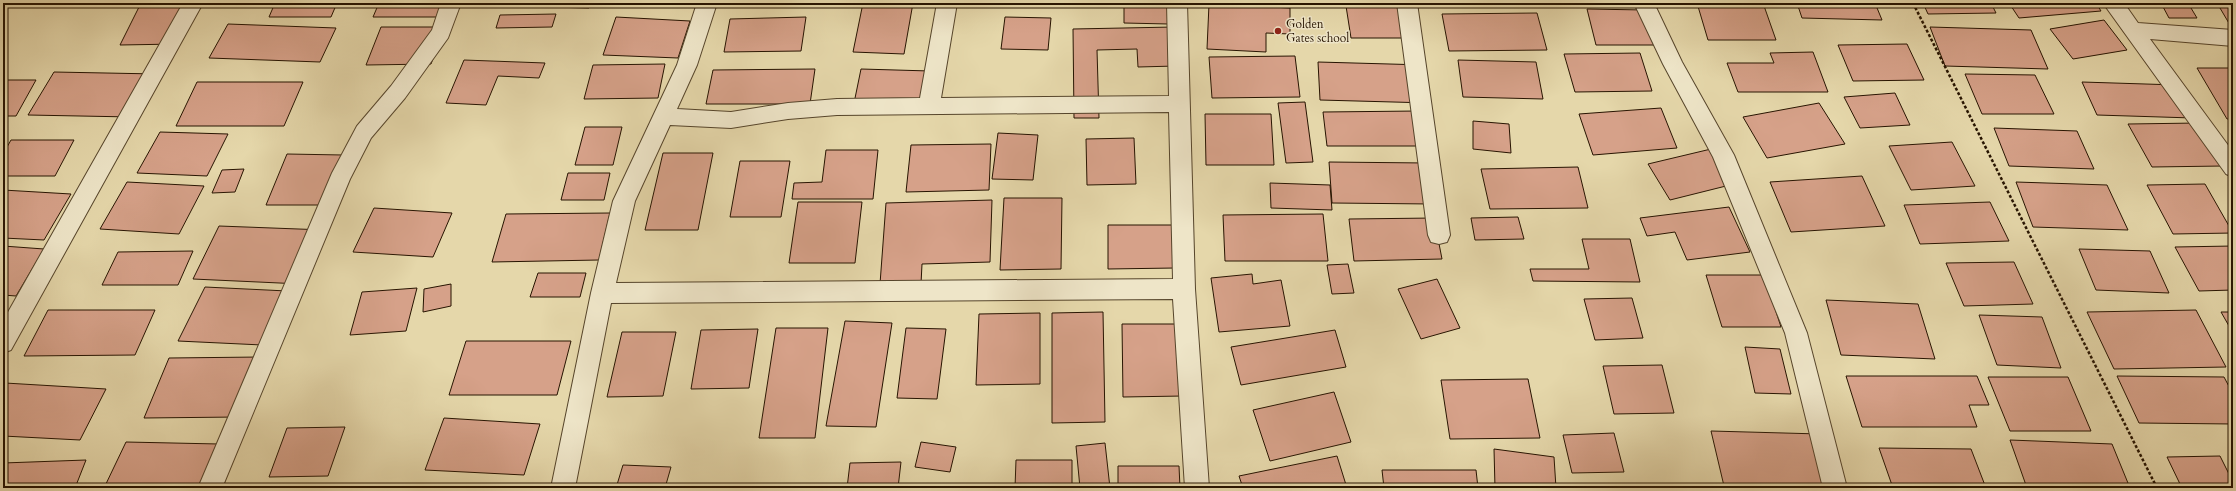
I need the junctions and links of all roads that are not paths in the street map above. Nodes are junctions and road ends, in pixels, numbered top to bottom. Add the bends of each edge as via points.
1 (193, 3) edge
2 (451, 3) edge
3 (707, 3) edge
4 (947, 3) edge
5 (1177, 3) edge
6 (1407, 3) edge
7 (1644, 3) edge
8 (2113, 3) edge
9 (2133, 30) junction
10 (2233, 38) edge
11 (1180, 104) junction
12 (928, 106) junction
13 (662, 116) junction
14 (2233, 168) edge
15 (1438, 235) dead end
16 (1184, 289) junction
17 (602, 293) junction
18 (3, 342) edge
19 (210, 488) edge
20 (563, 488) edge
21 (1197, 488) edge
22 (1835, 488) edge

1 - 18 street
2 - 19 street via 441,33 398,92 364,132 340,179
3 - 13 street via 687,65
4 - 12 street
5 - 11 street
6 - 15 street
7 - 22 street via 1673,64 1723,155 1796,333
8 - 9 street
9 - 10 street
9 - 14 street
11 - 12 street
11 - 16 street
12 - 13 street via 838,107 788,111 731,120
13 - 17 street via 624,202
16 - 17 street
16 - 21 street
17 - 20 street

